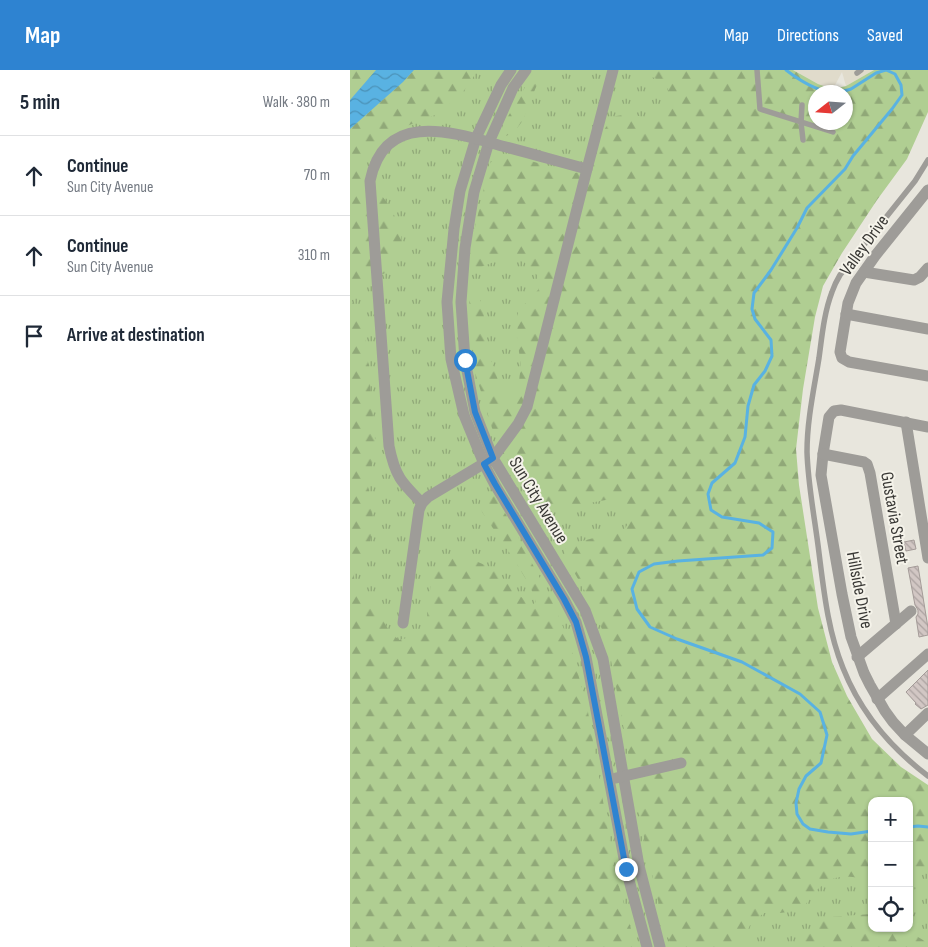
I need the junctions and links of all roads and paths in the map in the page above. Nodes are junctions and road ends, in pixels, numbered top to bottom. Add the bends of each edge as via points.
1 (511, 70) edge
2 (526, 70) edge
3 (613, 70) edge
4 (757, 70) edge
5 (802, 105) dead end
6 (801, 123) junction
7 (834, 132) dead end
8 (476, 138) junction
9 (804, 140) dead end
10 (489, 142) junction
11 (928, 160) edge
12 (587, 169) junction
13 (928, 190) edge
14 (928, 268) edge
15 (864, 272) junction
16 (846, 314) junction
17 (928, 329) edge
18 (928, 376) edge
19 (906, 422) junction
20 (928, 427) edge
21 (823, 454) junction
22 (489, 461) junction
23 (422, 503) junction
24 (928, 558) edge
25 (911, 611) dead end
26 (403, 624) dead end
27 (896, 624) junction
28 (928, 654) edge
29 (858, 657) junction
30 (878, 699) junction
31 (928, 713) edge
32 (905, 735) junction
33 (928, 754) edge
34 (681, 763) dead end
35 (623, 776) junction
36 (928, 776) edge
37 (609, 779) junction
38 (647, 947) edge
39 (660, 947) edge

1 - 8 street, Sun City Avenue
2 - 10 street, Sun City Avenue via 513,88
3 - 12 street
4 - 6 lane via 760,109
5 - 6 lane
6 - 7 lane
6 - 9 lane
8 - 10 street
8 - 22 street, Sun City Avenue via 460,191 448,302 451,359 464,415
8 - 23 street via 423,130 408,134 395,140 378,156 370,181 389,446 394,469
10 - 12 street
10 - 22 street, Sun City Avenue via 474,192 461,302 465,360
11 - 36 lane via 844,269 832,291 809,417 807,452 827,612 843,668 857,698 888,741
12 - 22 street via 527,407
13 - 15 street, Valley Drive
14 - 15 street via 914,280
15 - 16 street, Valley Drive via 856,283
16 - 17 street
16 - 18 street, Valley Drive via 840,348 842,358
19 - 20 street
19 - 21 street, Hillside Drive via 834,411 829,417
19 - 24 street
21 - 27 street, Gustavia Street via 864,462 869,468
21 - 29 street, Hillside Drive via 821,476 842,594
22 - 23 street
22 - 35 street, Sun City Avenue via 585,610 603,659
22 - 37 street, Sun City Avenue via 500,493 576,622 586,657
23 - 26 street
25 - 27 street
27 - 29 street
28 - 30 street
29 - 30 street, Hillside Drive
30 - 32 street, Hillside Drive
31 - 32 street
32 - 33 street, Hillside Drive
34 - 35 street
35 - 37 street
35 - 39 street, Sun City Avenue via 639,866
37 - 38 street, Sun City Avenue via 626,869

